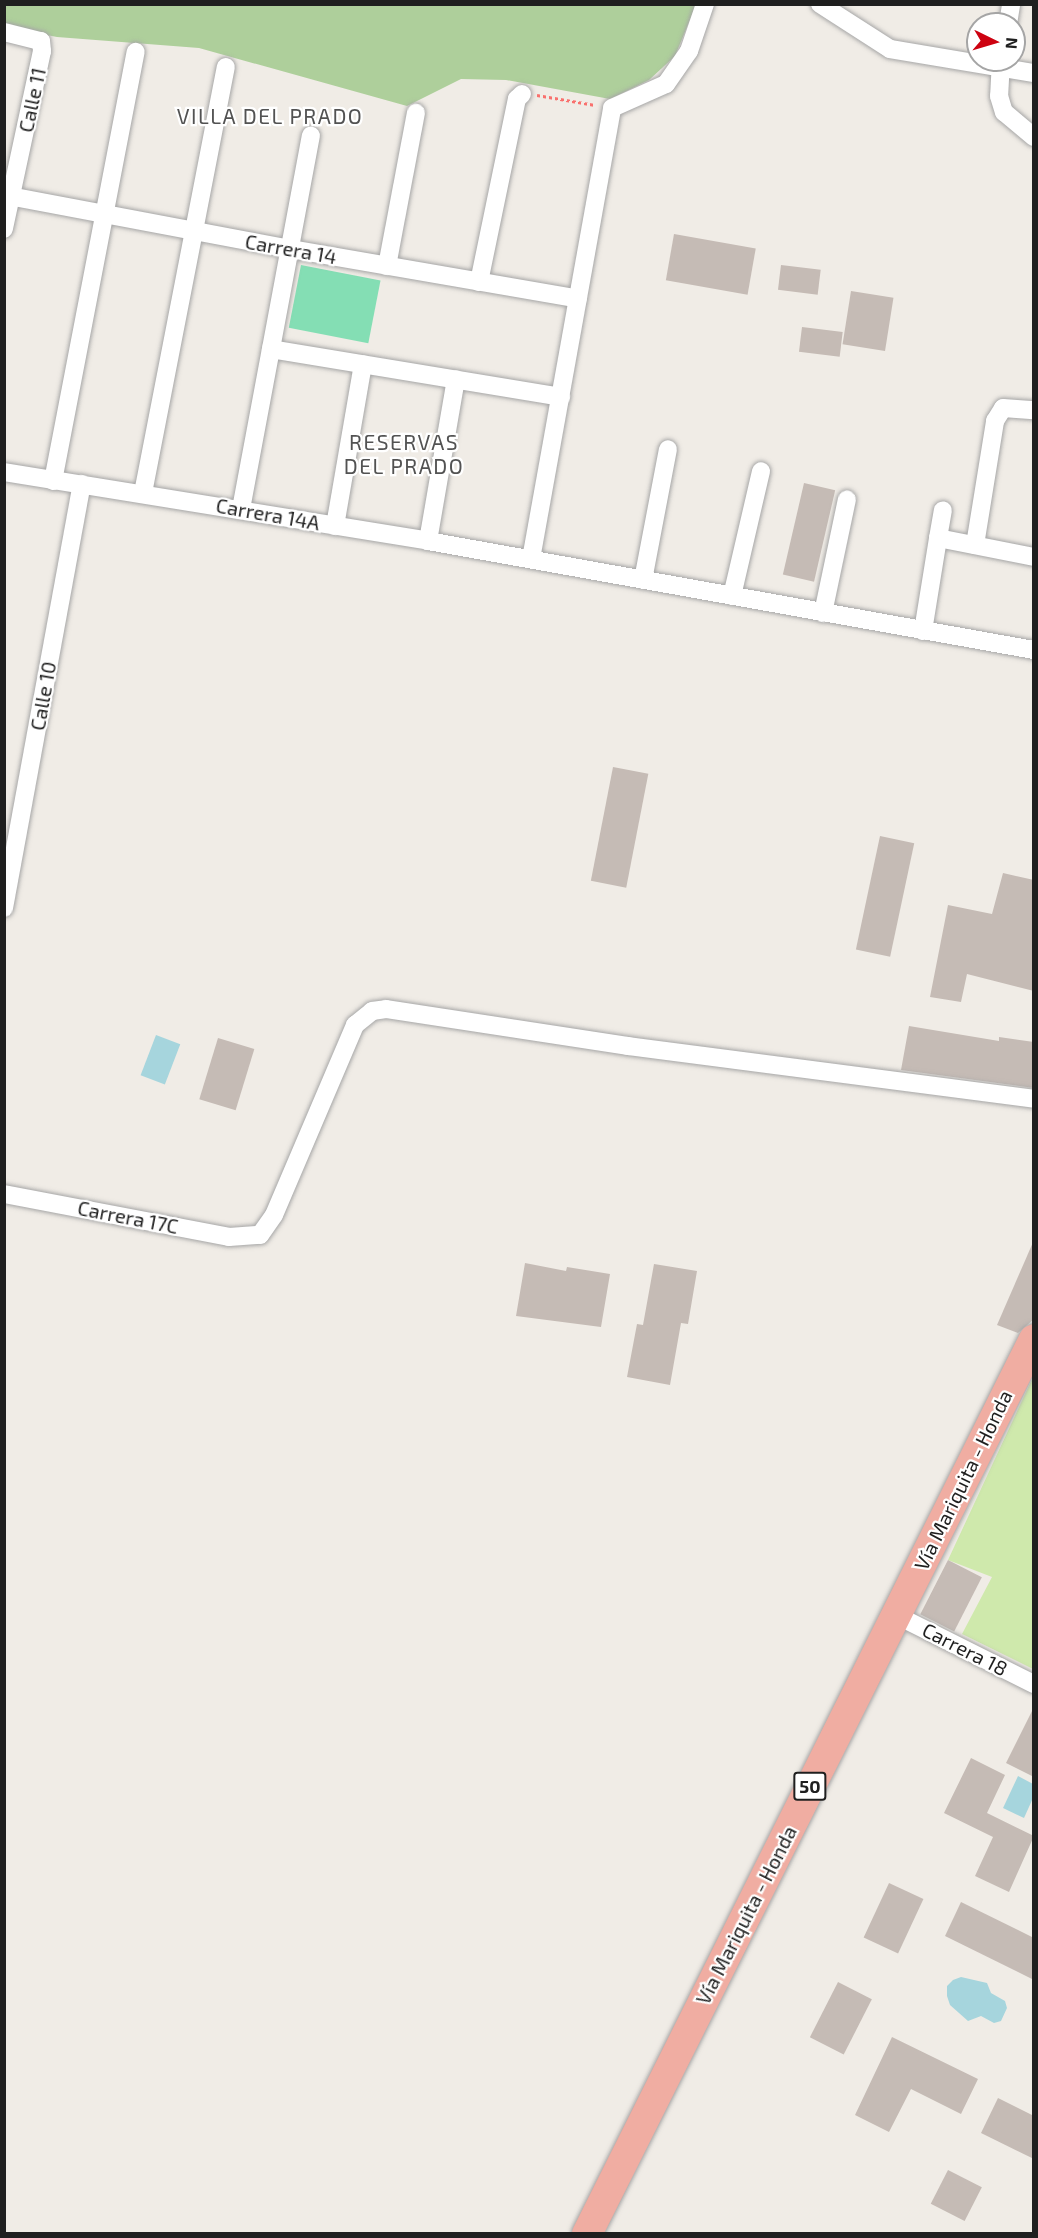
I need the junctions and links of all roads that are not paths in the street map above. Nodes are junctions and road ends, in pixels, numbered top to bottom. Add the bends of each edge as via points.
1 (705, 4) edge
2 (829, 7) edge
3 (4, 32) edge
4 (136, 52) dead end
5 (966, 59) edge
6 (226, 67) dead end
7 (1000, 72) edge
8 (522, 94) road end
9 (416, 113) dead end
10 (311, 136) dead end
11 (1034, 137) edge
12 (8, 196) edge
13 (105, 213) junction
14 (4, 229) edge
15 (196, 231) junction
16 (290, 249) junction
17 (387, 266) junction
18 (479, 282) junction
19 (578, 299) junction
20 (271, 349) junction
21 (363, 364) junction
22 (456, 379) junction
23 (561, 397) junction
24 (1034, 410) edge
25 (668, 449) dead end
26 (761, 471) dead end
27 (4, 472) edge
28 (54, 481) junction
29 (82, 484) junction
30 (143, 493) junction
31 (847, 499) dead end
32 (241, 509) junction
33 (943, 510) dead end
34 (335, 525) junction
35 (938, 538) junction
36 (428, 541) junction
37 (975, 545) junction
38 (1034, 557) edge
39 (531, 559) junction
40 (643, 580) junction
41 (732, 596) junction
42 (823, 614) junction
43 (923, 631) junction
44 (1034, 650) edge
45 (4, 908) edge
46 (1034, 1099) edge
47 (4, 1194) edge
48 (1034, 1339) edge
49 (896, 1615) junction
50 (1034, 1684) edge
51 (586, 2234) edge

1 - 19 street via 689,51 666,84 612,108
2 - 5 street via 890,49
3 - 12 street, Calle 11 via 41,41 42,51
4 - 13 street
6 - 15 street
7 - 11 street via 999,96 1005,112
8 - 18 street
9 - 17 street
10 - 16 street
12 - 13 street, Carrera 14
12 - 14 street, Calle 11
13 - 15 street, Carrera 14
13 - 28 street
15 - 16 street, Carrera 14
15 - 30 street
16 - 17 street, Carrera 14
16 - 20 street
17 - 18 street, Carrera 14
18 - 19 street, Carrera 14
19 - 23 street
20 - 21 street
20 - 32 street
21 - 22 street
21 - 34 street
22 - 23 street
22 - 36 street
23 - 39 street
24 - 37 street via 1003,408 995,421
25 - 40 street
26 - 41 street
27 - 28 street, Carrera 14A
28 - 29 street, Carrera 14A
29 - 30 street, Carrera 14A
29 - 45 street, Calle 10
30 - 32 street, Carrera 14A
31 - 42 street
32 - 34 street, Carrera 14A
33 - 35 street
34 - 36 street, Carrera 14A
35 - 37 street
35 - 43 street
36 - 39 street, Carrera 14A
37 - 38 street
39 - 40 street, Carrera 14A
40 - 41 street, Carrera 14A
41 - 42 street, Carrera 14A
42 - 43 street, Carrera 14A
43 - 44 street, Carrera 14A
46 - 47 street, Carrera 17C via 628,1046 386,1008 372,1011 355,1025 274,1215 260,1235 229,1237
48 - 49 highway, Vía Mariquita - Honda / 50
49 - 50 street, Carrera 18
49 - 51 highway, Vía Mariquita - Honda / 50

